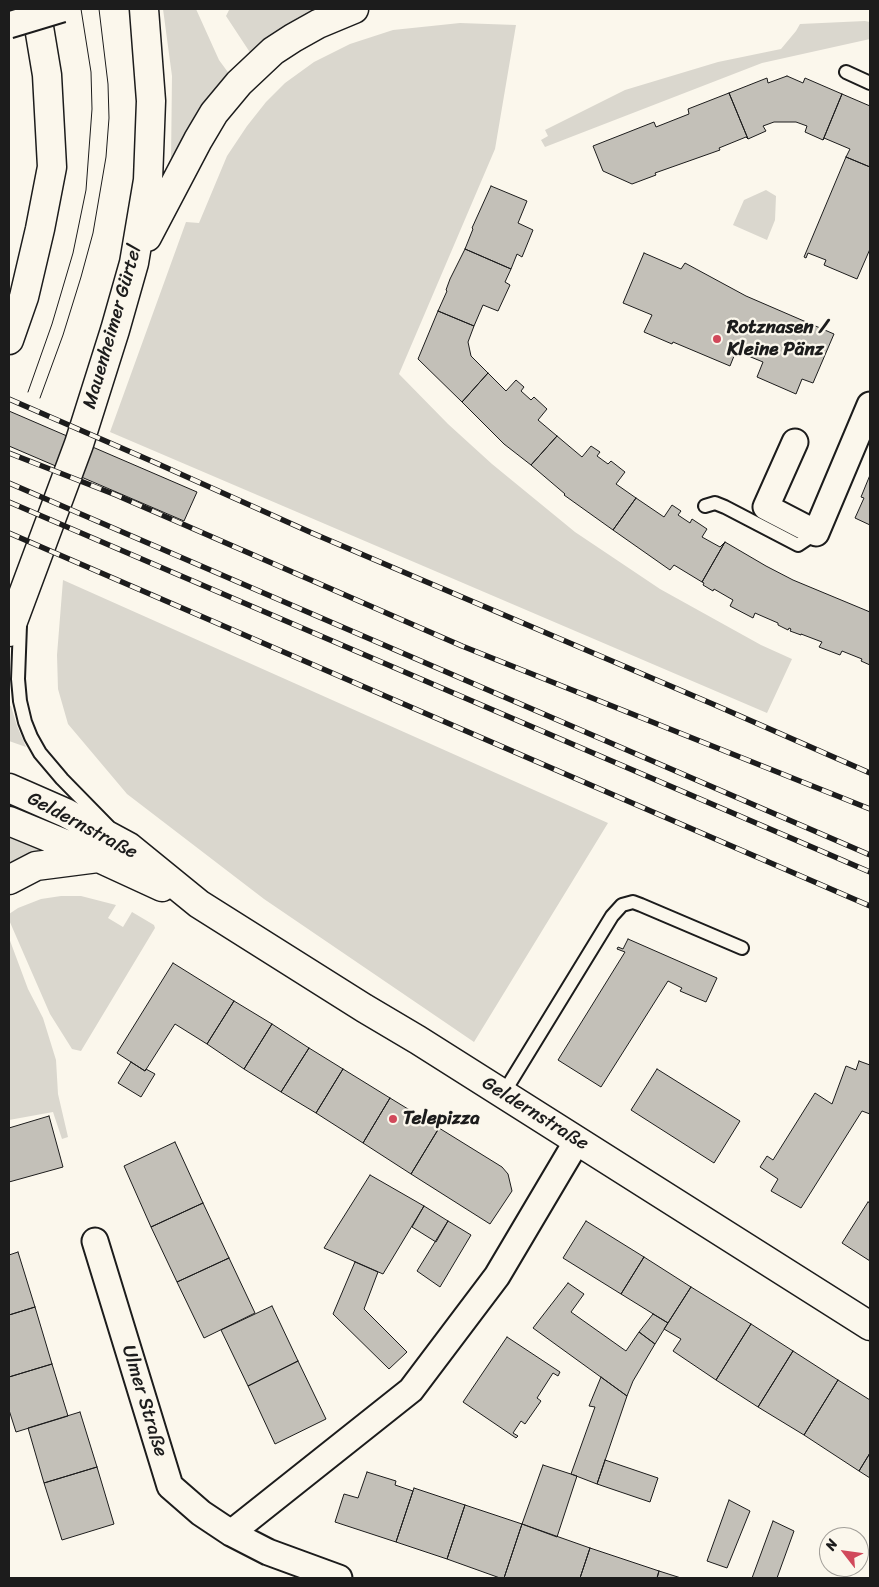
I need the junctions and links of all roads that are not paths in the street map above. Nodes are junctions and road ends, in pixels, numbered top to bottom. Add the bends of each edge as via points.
1 (36, 9) edge
2 (62, 9) edge
3 (144, 9) edge
4 (354, 9) edge
5 (9, 25) edge
6 (846, 72) dead end
7 (870, 83) edge
8 (134, 263) junction
9 (9, 340) edge
10 (870, 405) edge
11 (795, 442) dead end
12 (705, 506) dead end
13 (816, 534) junction
14 (21, 602) junction
15 (9, 632) edge
16 (9, 788) edge
17 (9, 821) edge
18 (129, 848) junction
19 (99, 858) junction
20 (9, 880) edge
21 (199, 904) junction
22 (742, 948) dead end
23 (503, 1094) junction
24 (576, 1141) junction
25 (95, 1242) dead end
26 (870, 1326) edge
27 (231, 1533) junction
28 (339, 1578) edge

1 - 9 main road via 47,76 52,167 24,297
2 - 5 street, bridge
3 - 8 main road, Mauenheimer Gürtel via 151,101 148,180
4 - 8 main road via 318,24 273,51 227,96 198,140
6 - 7 lane
8 - 14 main road, Mauenheimer Gürtel via 79,444
10 - 13 street
11 - 13 street via 766,507
12 - 13 lane via 715,503 725,507 798,545
14 - 15 main road, Mauenheimer Gürtel
14 - 18 lane via 18,686 31,737 62,779
16 - 18 main road, Geldernstraße via 66,813
17 - 19 main road, Geldernstraße
18 - 21 main road, Geldernstraße
19 - 20 main road via 36,866
19 - 21 main road, Geldernstraße
21 - 23 main road, Geldernstraße
22 - 23 lane via 633,902 622,905 612,916
23 - 24 main road, Geldernstraße
24 - 26 main road, Geldernstraße
24 - 27 street via 497,1276 411,1390
25 - 27 street, Ulmer Straße via 170,1486
27 - 28 street, Ulmer Straße via 268,1552

